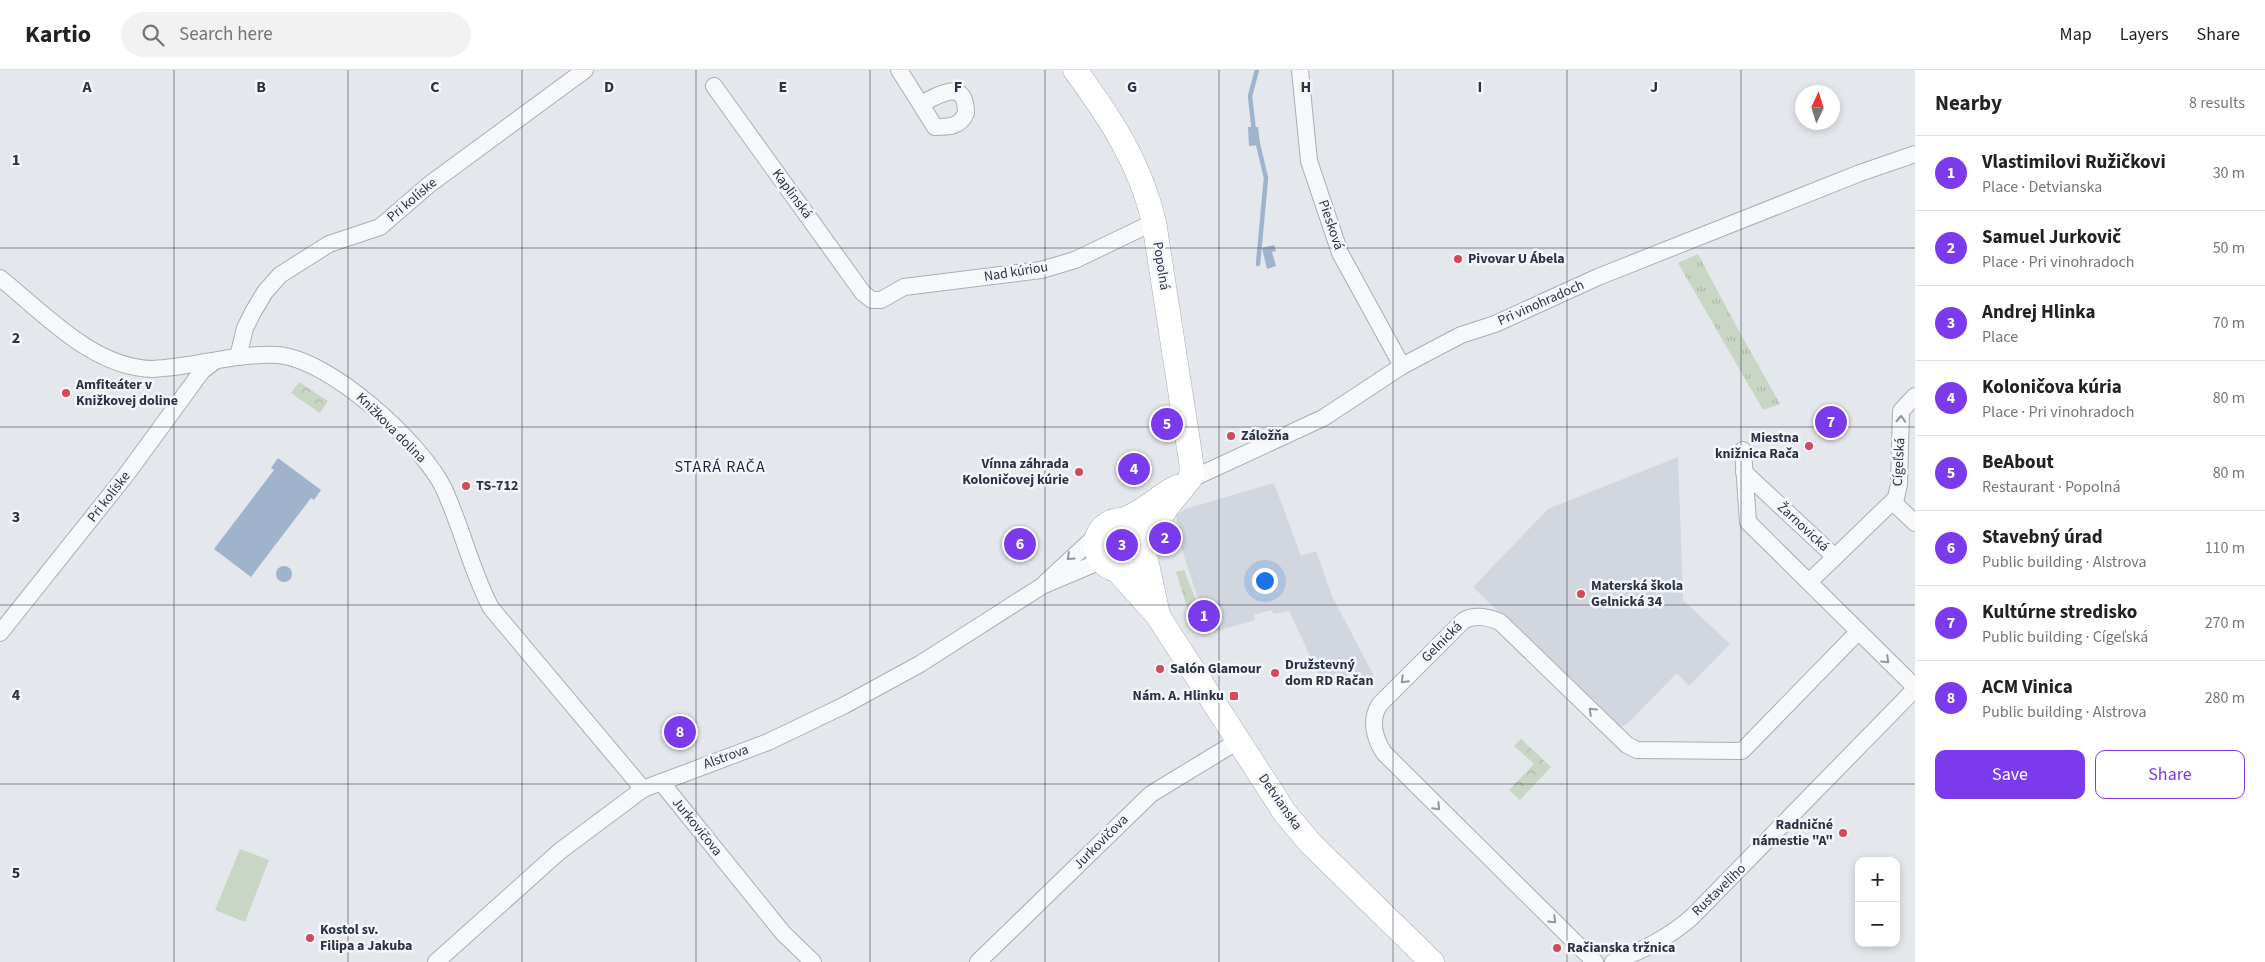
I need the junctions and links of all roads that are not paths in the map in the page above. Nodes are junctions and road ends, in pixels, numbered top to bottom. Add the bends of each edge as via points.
1 (585, 70) edge
2 (899, 70) edge
3 (1076, 70) edge
4 (1300, 70) edge
5 (714, 86) dead end
6 (921, 104) dead end
7 (1915, 154) edge
8 (1154, 222) junction
9 (0, 278) edge
10 (872, 300) joint
11 (238, 357) junction
12 (216, 359) junction
13 (1402, 366) junction
14 (1915, 396) edge
15 (1743, 450) dead end
16 (1744, 472) junction
17 (1186, 482) junction
18 (1893, 502) junction
19 (1122, 520) junction
20 (1915, 523) edge
21 (1101, 531) junction
22 (1145, 549) junction
23 (1834, 557) junction
24 (1109, 565) junction
25 (1809, 582) junction
26 (1042, 586) junction
27 (1158, 616) junction
28 (1858, 632) junction
29 (0, 633) edge
30 (1913, 694) edge
31 (1238, 741) junction
32 (661, 782) junction
33 (643, 789) junction
34 (436, 962) edge
35 (813, 962) edge
36 (978, 962) edge
37 (1432, 962) edge
38 (1595, 962) edge
39 (1613, 962) edge

1 - 11 street, Pri kolíske via 430,184 380,226 329,244 280,275 253,312
2 - 6 street
3 - 8 street, Popolná via 1128,149 1146,190
4 - 13 street, Piesková via 1309,161 1340,253
5 - 10 street, Kaplinská via 863,293
7 - 13 street, Pri vinohradoch via 1598,277 1495,324 1448,341
8 - 10 street, Nad kúriou via 1075,260 1041,270 904,287 881,300
8 - 17 street, Popolná via 1191,461 1192,475
9 - 12 street, Knižkova dolina via 91,352 111,361 139,369 153,369
11 - 12 street, Knižkova dolina
11 - 33 street, Knižkova dolina via 280,355 303,361 335,377 366,401 418,452 443,487 478,584 491,608
12 - 29 street, Pri kolíske via 202,371 126,475
13 - 17 street, Pri vinohradoch via 1323,418
18 -> 14 street, Cígeľská via 1899,484 1901,411
15 - 16 street
16 - 23 street, Žarnovická
16 - 25 street via 1748,522
17 - 19 street, Pri vinohradoch
17 - 22 street, Pri vinohradoch via 1166,508
18 - 20 street, Cígeľská
18 - 23 street
19 - 21 street via 1109,523
19 - 22 street via 1138,526 1143,532
21 - 24 street via 1096,544
21 -> 26 street, Alstrova
22 - 24 street via 1133,568
22 - 27 street, Detvianska
23 - 25 street, Žarnovická
24 - 26 street, Alstrova
24 - 27 street, Detvianska
25 - 28 street
26 - 32 street, Alstrova via 920,664 843,706 768,742
27 - 31 street, Detvianska
28 -> 30 street
28 -> 38 street, Gelnická via 1742,751 1637,750 1627,745 1500,622 1486,617 1463,620 1376,711 1376,737 1391,761
30 - 39 street, Rustaveliho via 1692,917 1659,942
31 - 36 street, Jurkovičova via 1151,794
31 - 37 street, Detvianska via 1285,813 1311,844
32 - 33 street, Alstrova
32 - 35 street, Jurkovičova via 783,933
33 - 34 street, Alstrova via 560,851

